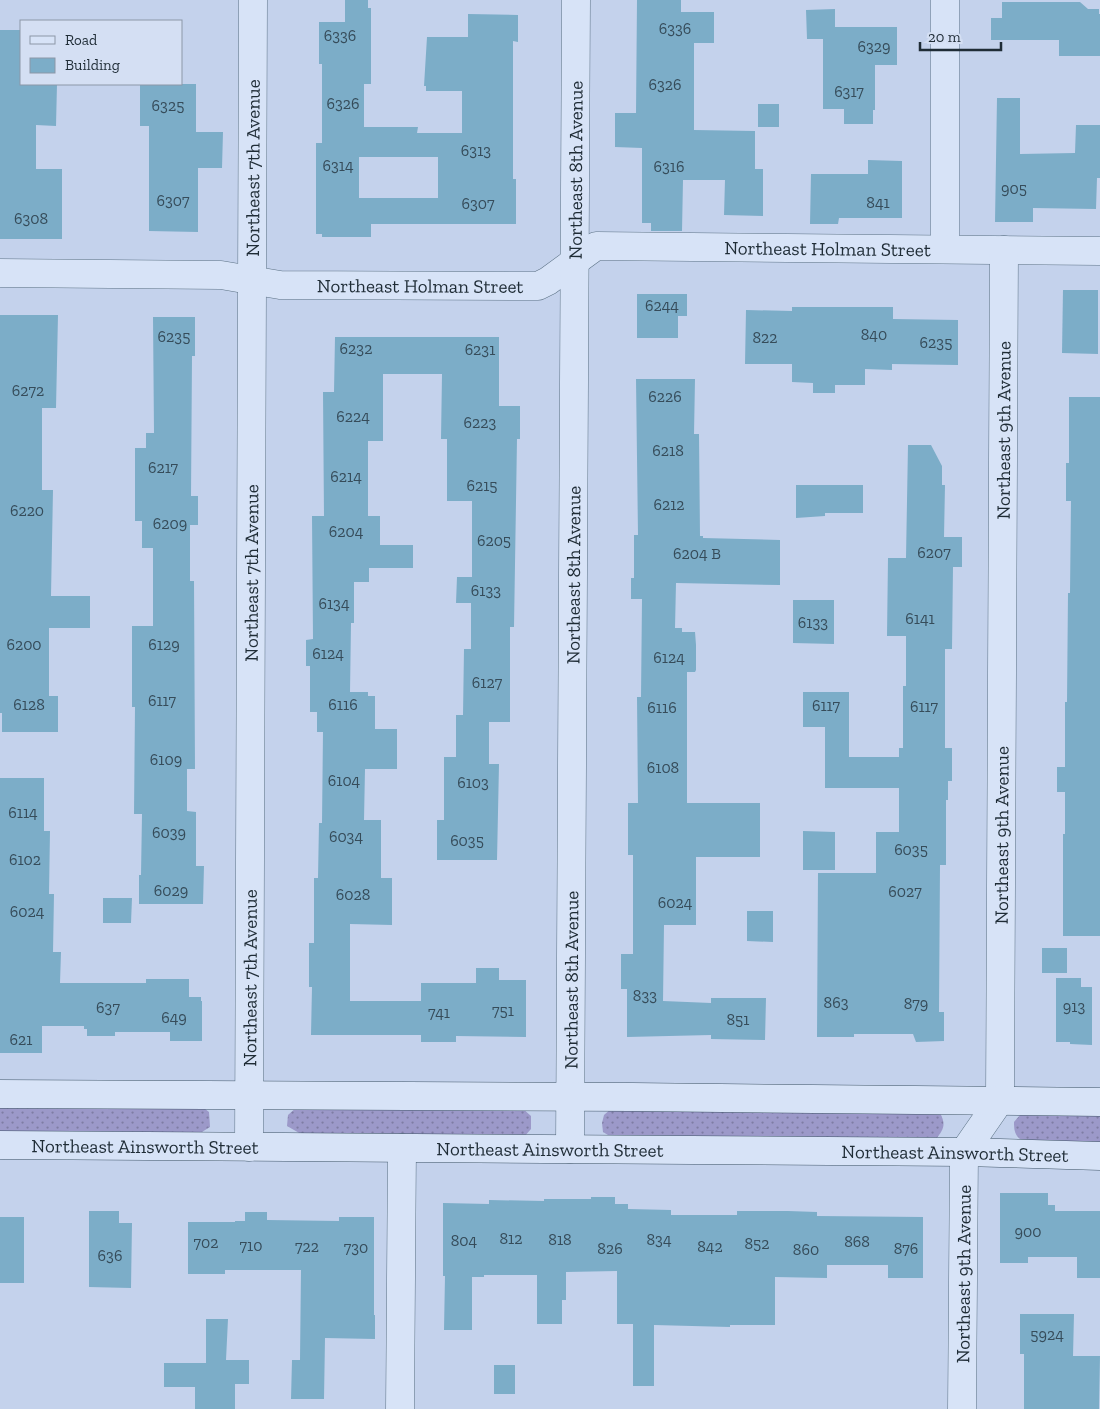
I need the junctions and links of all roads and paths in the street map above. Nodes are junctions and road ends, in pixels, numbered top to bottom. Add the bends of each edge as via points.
1 (253, 0) edge
2 (576, 0) edge
3 (946, 0) edge
4 (945, 249) junction
5 (1004, 250) junction
6 (1100, 251) edge
7 (574, 262) junction
8 (0, 273) edge
9 (252, 281) junction
10 (0, 1094) edge
11 (249, 1095) junction
12 (570, 1096) junction
13 (1000, 1100) junction
14 (1100, 1102) edge
15 (0, 1145) edge
16 (249, 1148) junction
17 (402, 1148) junction
18 (570, 1149) junction
19 (964, 1152) junction
20 (1100, 1156) edge
21 (400, 1409) edge
22 (962, 1409) edge

1 - 9 street, Northeast 7th Avenue
2 - 7 street, Northeast 8th Avenue
3 - 4 street
4 - 5 street, Northeast Holman Street
4 - 7 street, Northeast Holman Street via 596,246
5 - 6 street, Northeast Holman Street
5 - 13 street, Northeast 9th Avenue
7 - 9 street, Northeast Holman Street via 538,286 280,285
7 - 12 street, Northeast 8th Avenue
8 - 9 street, Northeast Holman Street via 221,275
9 - 11 street, Northeast 7th Avenue
10 - 11 street
11 - 12 street
11 - 16 street, Northeast 7th Avenue
12 - 13 street
12 - 18 street, Northeast 8th Avenue
13 - 14 street
13 - 19 street
15 - 16 street, Northeast Ainsworth Street
16 - 17 street, Northeast Ainsworth Street
17 - 18 street, Northeast Ainsworth Street
17 - 21 street
18 - 19 street, Northeast Ainsworth Street
19 - 20 street, Northeast Ainsworth Street
19 - 22 street, Northeast 9th Avenue

